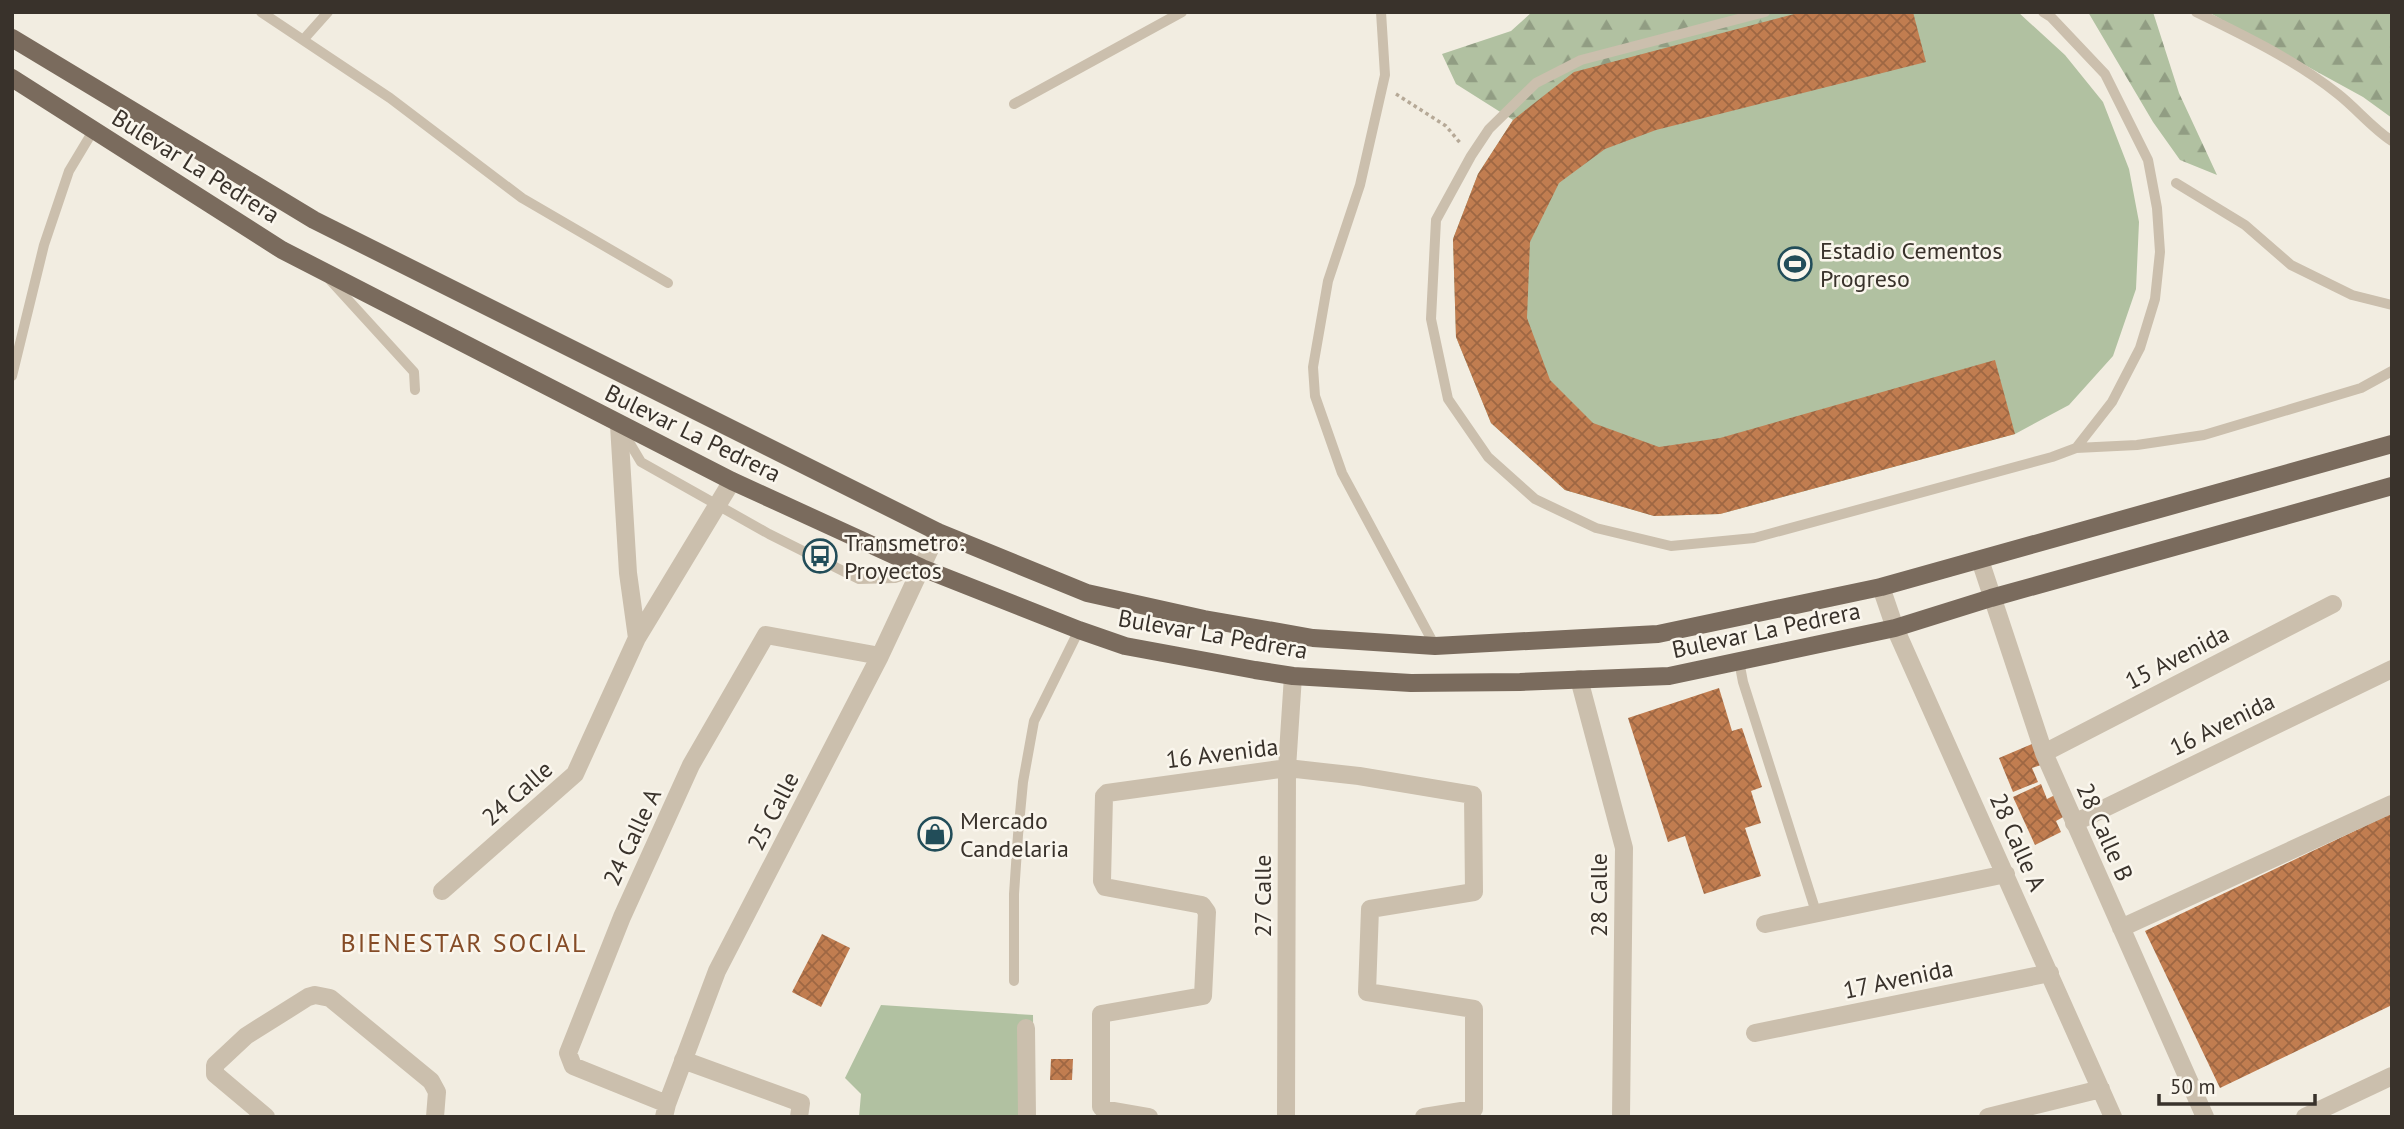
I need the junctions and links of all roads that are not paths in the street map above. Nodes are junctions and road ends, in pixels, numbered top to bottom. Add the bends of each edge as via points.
1 (261, 12) edge
2 (328, 12) edge
3 (1182, 12) edge
4 (1381, 12) edge
5 (1765, 12) edge
6 (2043, 12) edge
7 (2196, 12) edge
8 (12, 38) edge
9 (303, 40) junction
10 (12, 78) edge
11 (1014, 104) dead end
12 (93, 131) junction
13 (2392, 141) edge
14 (2176, 183) dead end
15 (324, 272) junction
16 (668, 283) dead end
17 (2392, 305) edge
18 (2392, 371) edge
19 (12, 376) edge
20 (415, 390) dead end
21 (619, 425) junction
22 (2392, 444) edge
23 (2076, 448) junction
24 (732, 481) junction
25 (2392, 486) edge
26 (717, 506) junction
27 (938, 532) junction
28 (1980, 560) junction
29 (922, 568) junction
30 (1881, 587) junction
31 (1992, 598) junction
32 (2333, 604) dead end
33 (1895, 628) junction
34 (1079, 630) junction
35 (637, 638) junction
36 (1435, 646) junction
37 (880, 656) junction
38 (1739, 662) junction
39 (2392, 669) edge
40 (1293, 676) junction
41 (1579, 679) junction
42 (2044, 753) junction
43 (1287, 768) junction
44 (2392, 804) edge
45 (2074, 823) junction
46 (2006, 874) junction
47 (442, 891) dead end
48 (1816, 912) junction
49 (1765, 924) dead end
50 (2121, 928) junction
51 (2050, 973) junction
52 (1014, 981) dead end
53 (1026, 1028) dead end
54 (1755, 1033) dead end
55 (682, 1060) junction
56 (2392, 1076) edge
57 (2101, 1089) junction
58 (666, 1110) edge
59 (800, 1110) edge
60 (1621, 1116) edge
61 (266, 1117) edge
62 (435, 1117) edge
63 (1027, 1117) edge
64 (1149, 1117) edge
65 (1286, 1117) edge
66 (1424, 1117) edge
67 (1988, 1117) edge
68 (2113, 1117) edge
69 (2205, 1117) edge
70 (2305, 1117) edge

1 - 9 lane
2 - 9 lane
3 - 11 lane
4 - 36 lane via 1382,86 1360,185 1328,281 1313,367 1315,396 1342,473
5 - 23 lane via 1581,60 1536,83 1489,129 1471,156 1436,220 1431,319 1448,399 1488,457 1535,499 1596,528 1671,545 1754,538
6 - 23 lane via 2105,74 2148,160 2157,208 2160,252 2155,299 2140,348 2112,402
7 - 13 lane via 2296,64 2339,94
8 - 27 main road, Bulevar La Pedrera via 314,220
9 - 16 lane via 390,98 522,198
10 - 12 main road, Bulevar La Pedrera
12 - 15 main road, Bulevar La Pedrera
12 - 19 lane via 69,171 44,246
14 - 17 lane via 2245,225 2291,265 2352,295
15 - 20 lane via 414,372
15 - 21 main road, Bulevar La Pedrera
18 - 23 lane via 2361,388 2204,435
21 - 24 main road, Bulevar La Pedrera
21 - 26 lane via 641,462
21 - 35 street
22 - 28 main road, Bulevar La Pedrera
24 - 26 street, 24 Calle
24 - 29 main road, Bulevar La Pedrera
25 - 31 main road, Bulevar La Pedrera
26 - 29 lane via 859,579 895,578
26 - 35 street, 24 Calle
27 - 29 street, 25 Calle
27 - 36 main road, Bulevar La Pedrera via 1087,593 1313,638
28 - 30 main road, Bulevar La Pedrera
28 - 31 street, 28 Calle B
29 - 34 main road, Bulevar La Pedrera
29 - 37 street, 25 Calle
30 - 33 street, 28 Calle A
30 - 36 main road, Bulevar La Pedrera via 1658,634
31 - 33 main road, Bulevar La Pedrera
31 - 42 street, 28 Calle B
32 - 42 street, 15 Avenida
33 - 38 main road, Bulevar La Pedrera
33 - 46 street, 28 Calle A
34 - 40 main road, Bulevar La Pedrera via 1125,646
34 - 52 lane via 1031,733 1015,882
35 - 47 street, 24 Calle via 576,774
37 - 55 street, 25 Calle via 717,971
37 - 58 street, 24 Calle A via 769,634 691,765 622,917 568,1053 573,1066
38 - 41 main road, Bulevar La Pedrera via 1669,677
38 - 48 lane
39 - 45 street, 16 Avenida
40 - 41 main road, Bulevar La Pedrera via 1411,683
40 - 43 street, 27 Calle
41 - 60 street, 28 Calle via 1624,848
42 - 45 street, 28 Calle B
43 - 64 street, 16 Avenida via 1104,796 1105,887 1206,908 1203,996 1101,1014 1100,1104 1103,1110
43 - 65 street, 27 Calle
43 - 66 street, 16 Avenida via 1473,795 1474,892 1370,909 1367,992 1474,1009 1474,1109
44 - 50 street
45 - 50 street, 28 Calle B
46 - 48 street
46 - 51 street, 28 Calle A
48 - 49 street
50 - 69 street, 28 Calle B
51 - 54 street, 17 Avenida
51 - 57 street, 28 Calle A
53 - 63 street
55 - 58 street, 25 Calle
55 - 59 street
56 - 70 street
57 - 67 street
57 - 68 street, 28 Calle A
61 - 62 street via 215,1074 215,1065 246,1036 315,995 330,998 431,1081 437,1092

